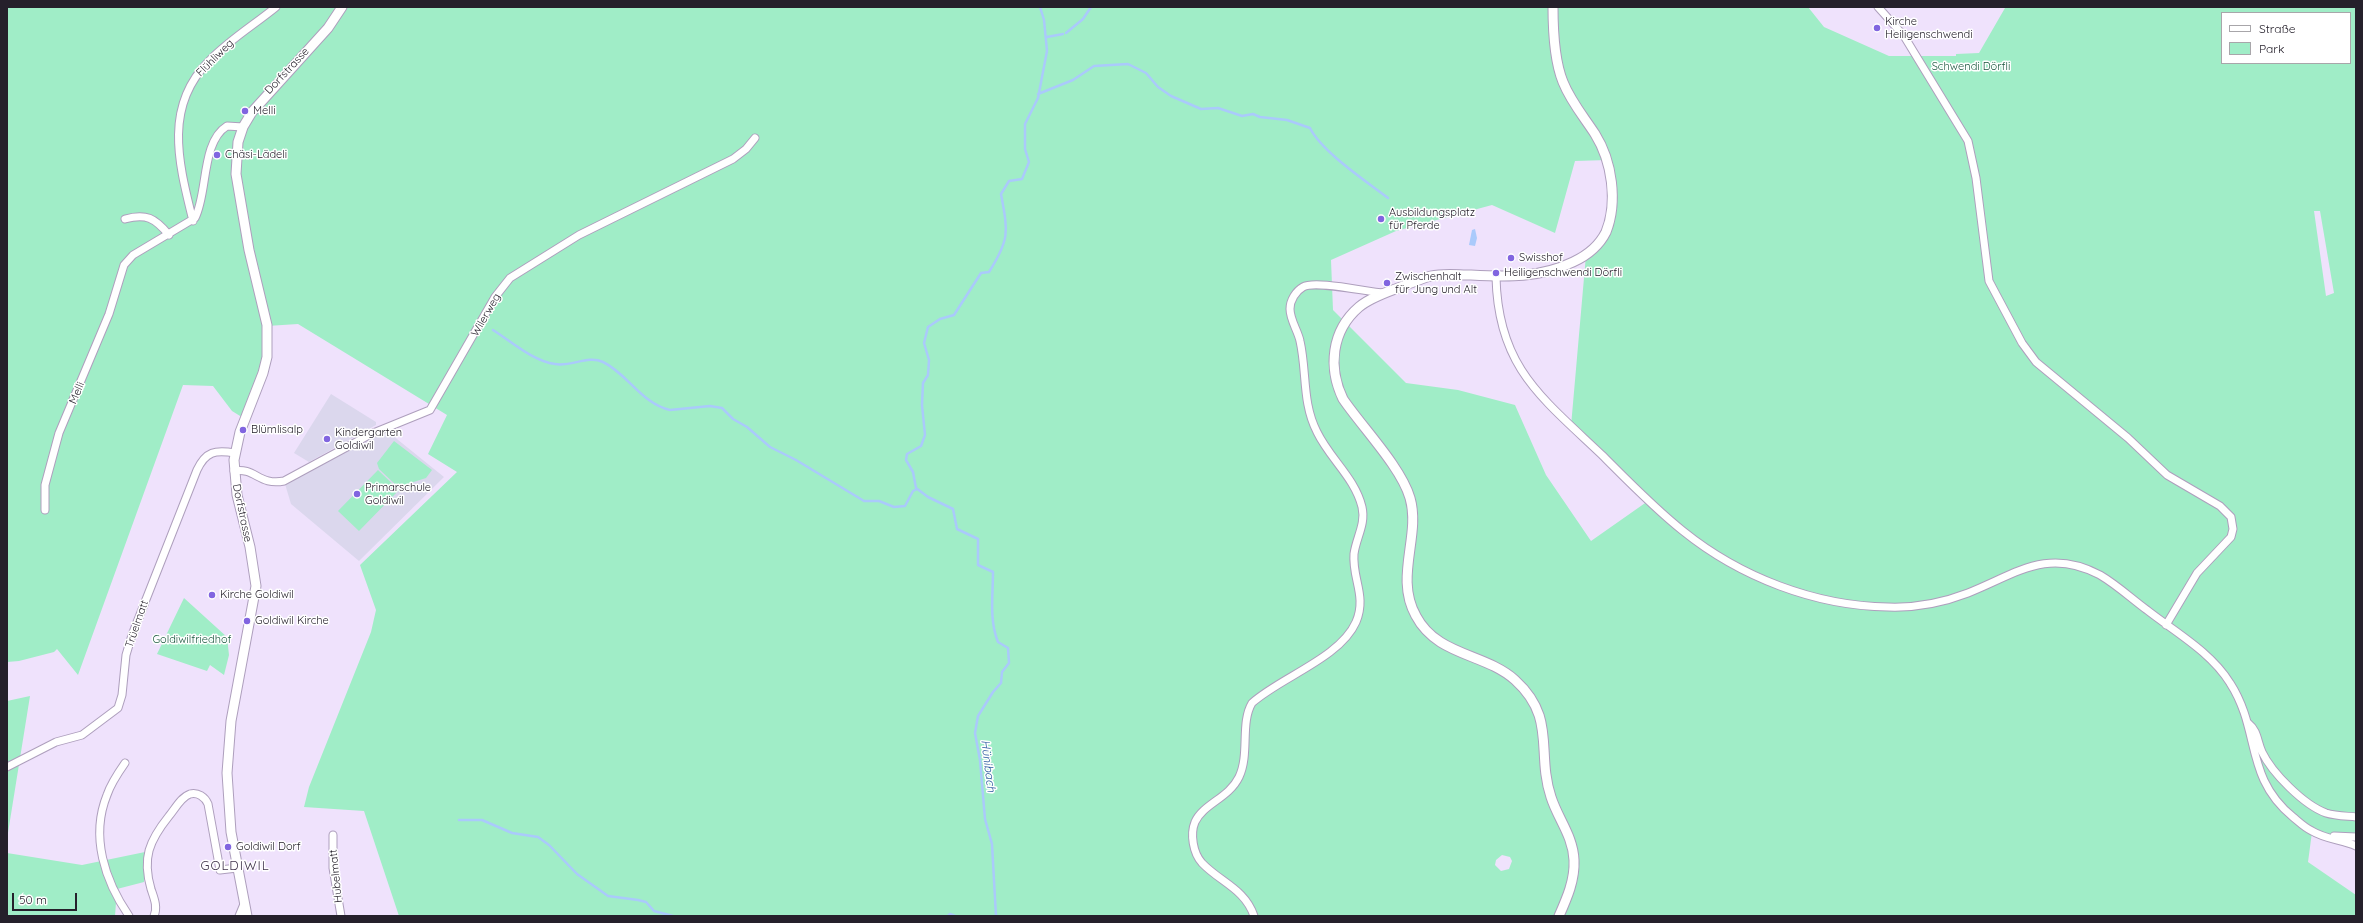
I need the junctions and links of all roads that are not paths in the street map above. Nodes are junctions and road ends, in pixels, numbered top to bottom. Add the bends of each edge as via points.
1 (276, 7) edge
2 (342, 7) edge
3 (1553, 7) edge
4 (1878, 7) edge
5 (243, 127) junction
6 (755, 138) dead end
7 (125, 219) dead end
8 (192, 221) junction
9 (169, 235) junction
10 (1496, 277) junction
11 (1384, 293) junction
12 (235, 453) junction
13 (234, 470) junction
14 (46, 510) dead end
15 (2166, 624) junction
16 (2247, 721) junction
17 (124, 762) dead end
18 (7, 767) edge
19 (2356, 817) edge
20 (333, 836) dead end
21 (2330, 837) junction
22 (2356, 837) edge
23 (2356, 846) edge
24 (237, 868) junction
25 (244, 904) junction
26 (129, 916) edge
27 (154, 916) edge
28 (239, 916) edge
29 (247, 916) edge
30 (341, 916) edge
31 (1254, 916) edge
32 (1559, 916) edge

1 - 8 street, Flühliweg via 210,60 192,83 184,100 178,127 178,148
2 - 5 street, Dorfstrasse via 328,28 259,102
3 - 10 street via 1557,58 1563,82 1573,103 1600,143 1607,160 1611,193 1608,224 1595,247 1577,261 1540,274
4 - 15 street via 1904,36 1970,145 1987,275 1994,294 2022,343 2036,362 2125,435 2160,469 2175,481 2220,506 2231,517 2231,537 2197,573
5 - 8 street via 227,126 216,140 208,159 203,196 197,215
5 - 12 street, Dorfstrasse via 236,151 236,174 268,341 263,373 240,432
6 - 13 street, Wilerweg via 733,159 579,235 510,278 495,297 430,410 371,434 284,481 272,483 242,469
7 - 9 street via 147,217
8 - 9 street, Melli
9 - 14 street, Melli via 133,255 124,265 109,314 58,433 45,485
10 - 11 street via 1432,276
10 - 15 street via 1499,317 1507,343 1529,382 1650,503 1682,531 1732,564 1774,583 1824,599 1891,607 1925,605 1956,597 2008,573 2039,564 2069,565 2101,576
11 - 31 street via 1310,284 1296,293 1290,306 1300,345 1309,411 1321,440 1357,492 1363,509 1363,525 1354,555 1361,600 1356,621 1344,641 1252,703 1247,714 1245,754 1240,776 1228,792 1202,812 1195,822 1192,838 1199,859 1241,894
11 - 32 street via 1360,307 1343,327 1336,342 1333,358 1337,386 1349,408 1403,483 1410,499 1412,516 1407,584 1416,616 1426,630 1440,642 1513,678 1524,688 1536,706 1543,731 1551,797 1568,834 1573,854 1572,880
12 - 13 street, Dorfstrasse
12 - 18 street, Trüelmatt via 208,453 202,459 132,635 126,655 122,695 118,708 82,735 56,742
13 - 24 street, Dorfstrasse via 256,586 231,721 228,754 227,793
15 - 16 street via 2220,670 2238,697
16 - 19 street via 2255,730 2262,753 2269,764 2302,798 2326,813
16 - 21 street via 2260,774 2274,800 2309,830
17 - 26 street via 103,805 101,838 106,874
20 - 30 street, Hubelmatt via 334,868
21 - 22 street
21 - 23 street
24 - 25 street, Dorfstrasse
24 - 27 street via 220,870 208,804 203,797 196,794 186,796 160,826 149,848 146,868 156,903
25 - 28 street
25 - 29 street, Dorfstrasse

